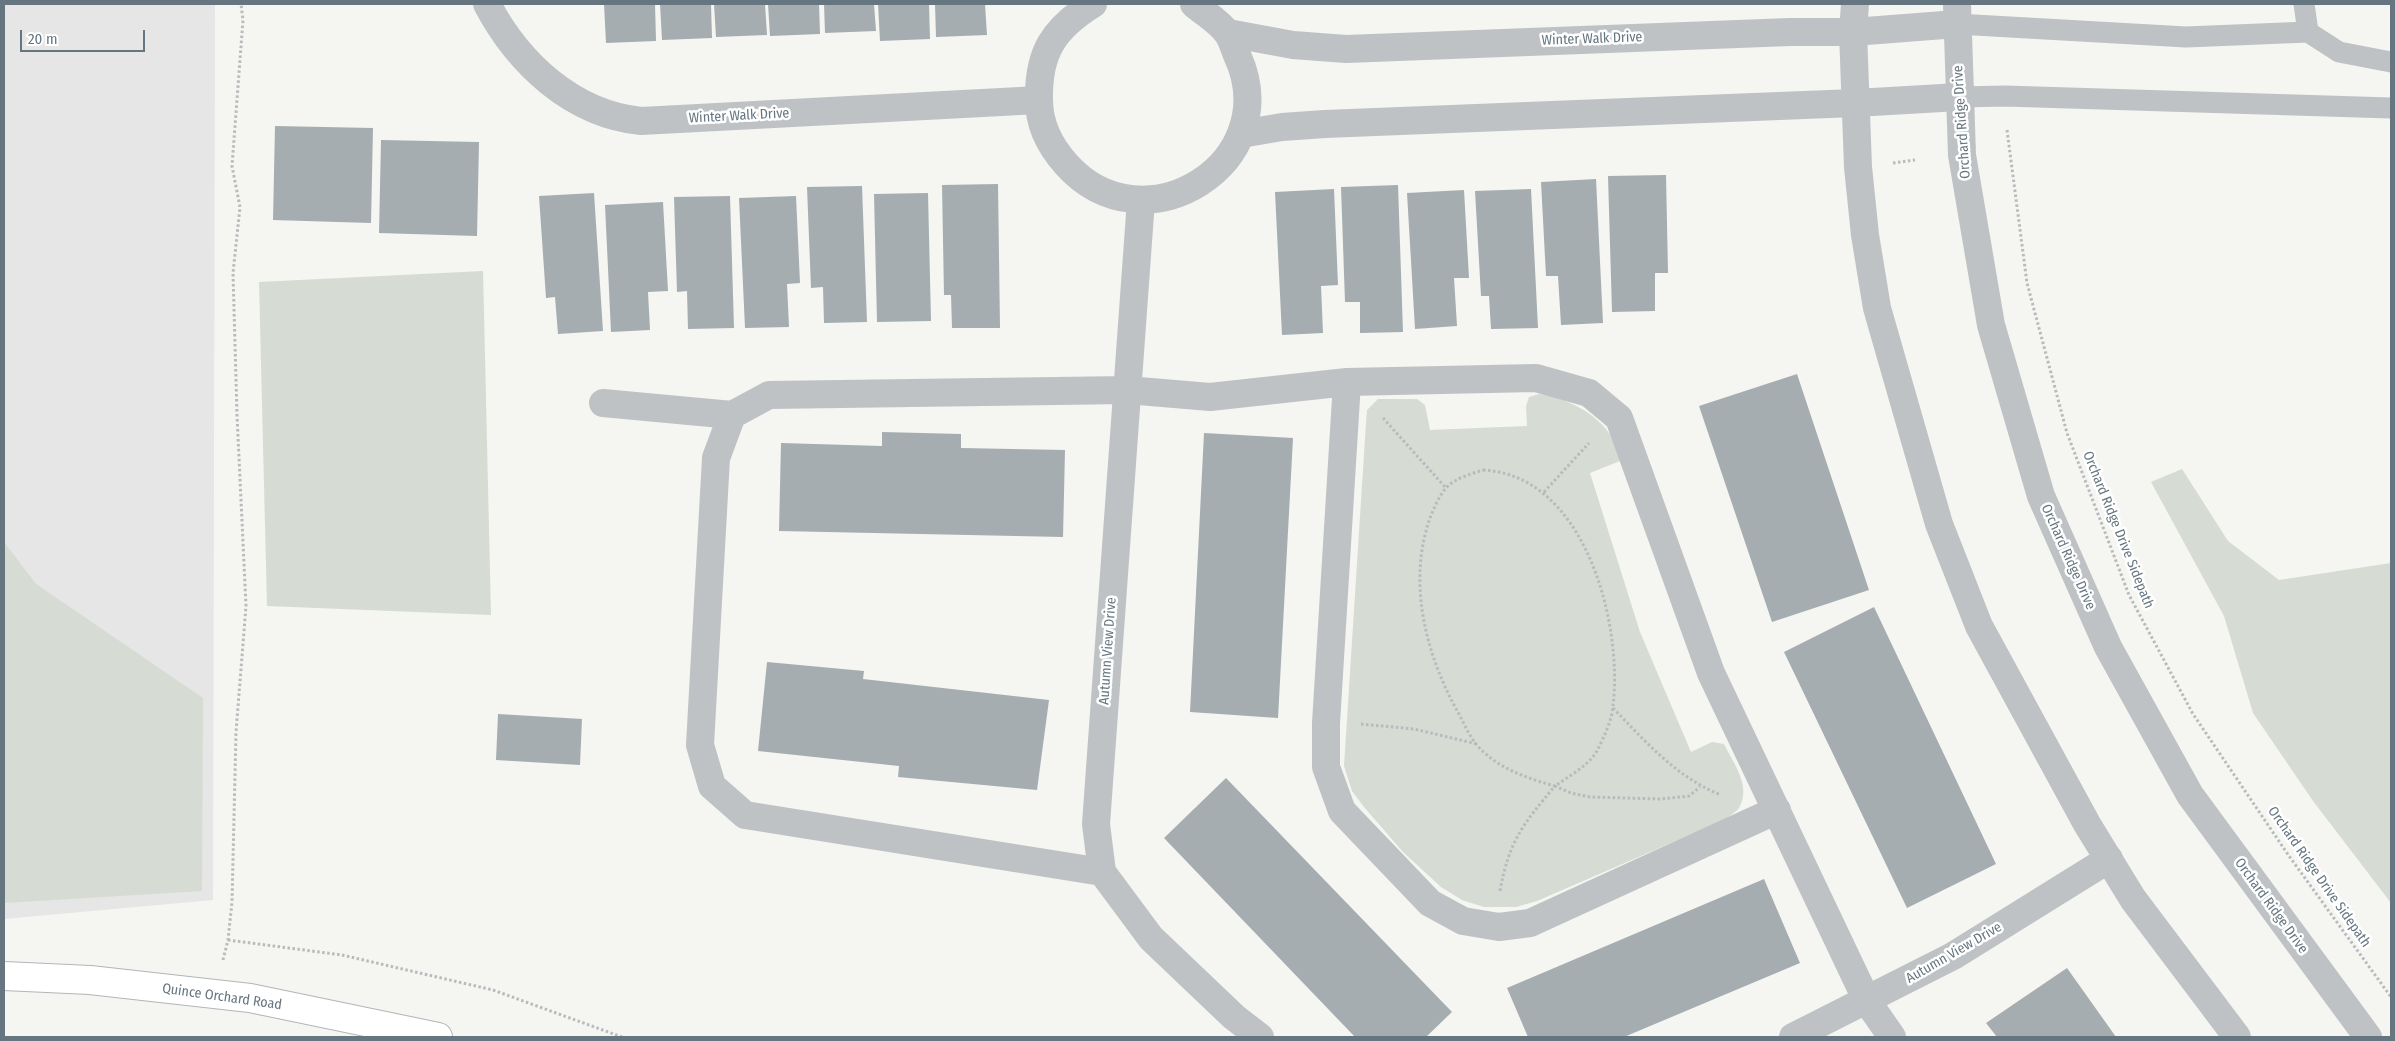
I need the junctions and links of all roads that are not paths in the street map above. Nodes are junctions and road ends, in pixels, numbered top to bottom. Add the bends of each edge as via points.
1 (487, 4) edge
2 (1093, 4) edge
3 (1194, 4) edge
4 (1855, 4) edge
5 (2304, 4) edge
6 (1957, 14) edge
7 (1854, 32) junction
8 (2308, 32) junction
9 (1228, 33) junction
10 (2391, 62) edge
11 (1959, 97) junction
12 (1039, 100) junction
13 (1855, 103) junction
14 (2391, 108) edge
15 (1241, 134) junction
16 (1141, 200) junction
17 (1347, 382) junction
18 (1127, 390) junction
19 (603, 403) dead end
20 (732, 415) junction
21 (1777, 810) junction
22 (2109, 859) junction
23 (1102, 872) junction
24 (4, 976) edge
25 (1867, 1001) junction
26 (438, 1037) edge
27 (1260, 1037) edge
28 (1793, 1037) edge
29 (1892, 1037) edge
30 (2237, 1037) edge
31 (2368, 1037) edge

1 - 12 street, Winter Walk Drive via 520,55 573,99 618,119 641,121
2 - 12 street via 1075,15 1055,36 1043,58
3 - 9 street
4 - 7 street
5 - 8 lane
6 - 7 street, Winter Walk Drive
6 - 8 lane via 2186,37
6 - 11 street, Orchard Ridge Drive
7 - 9 street, Winter Walk Drive via 1346,49 1292,45
7 - 13 street
8 - 10 lane via 2339,52
9 - 15 street via 1246,74 1248,109
11 - 13 street
11 - 14 lane
11 - 31 street, Orchard Ridge Drive via 1962,155 1991,325 2041,496 2108,647 2190,795
12 - 16 street via 1039,114 1052,148 1080,179 1115,197
13 - 15 street via 1325,124
13 - 22 street via 1865,235 1877,308 1939,524 1979,626 2043,746
15 - 16 street via 1227,160 1194,188 1155,200
16 - 18 street, Autumn View Drive
17 - 18 street via 1210,397
17 - 21 street via 1536,378 1588,393 1619,418 1711,673
17 - 21 street via 1326,767 1342,811 1430,903 1463,921 1499,927 1530,923
18 - 20 street via 770,396
18 - 23 street, Autumn View Drive via 1096,824
19 - 20 street
20 - 23 street via 716,458 700,745 712,786 745,815
21 - 25 street
22 - 25 street, Autumn View Drive via 1953,956
22 - 30 street via 2133,899
23 - 27 street, Autumn View Drive via 1151,938 1234,1018
24 - 26 main road, Quince Orchard Road via 90,980 250,998
25 - 28 street, Autumn View Drive
25 - 29 street

